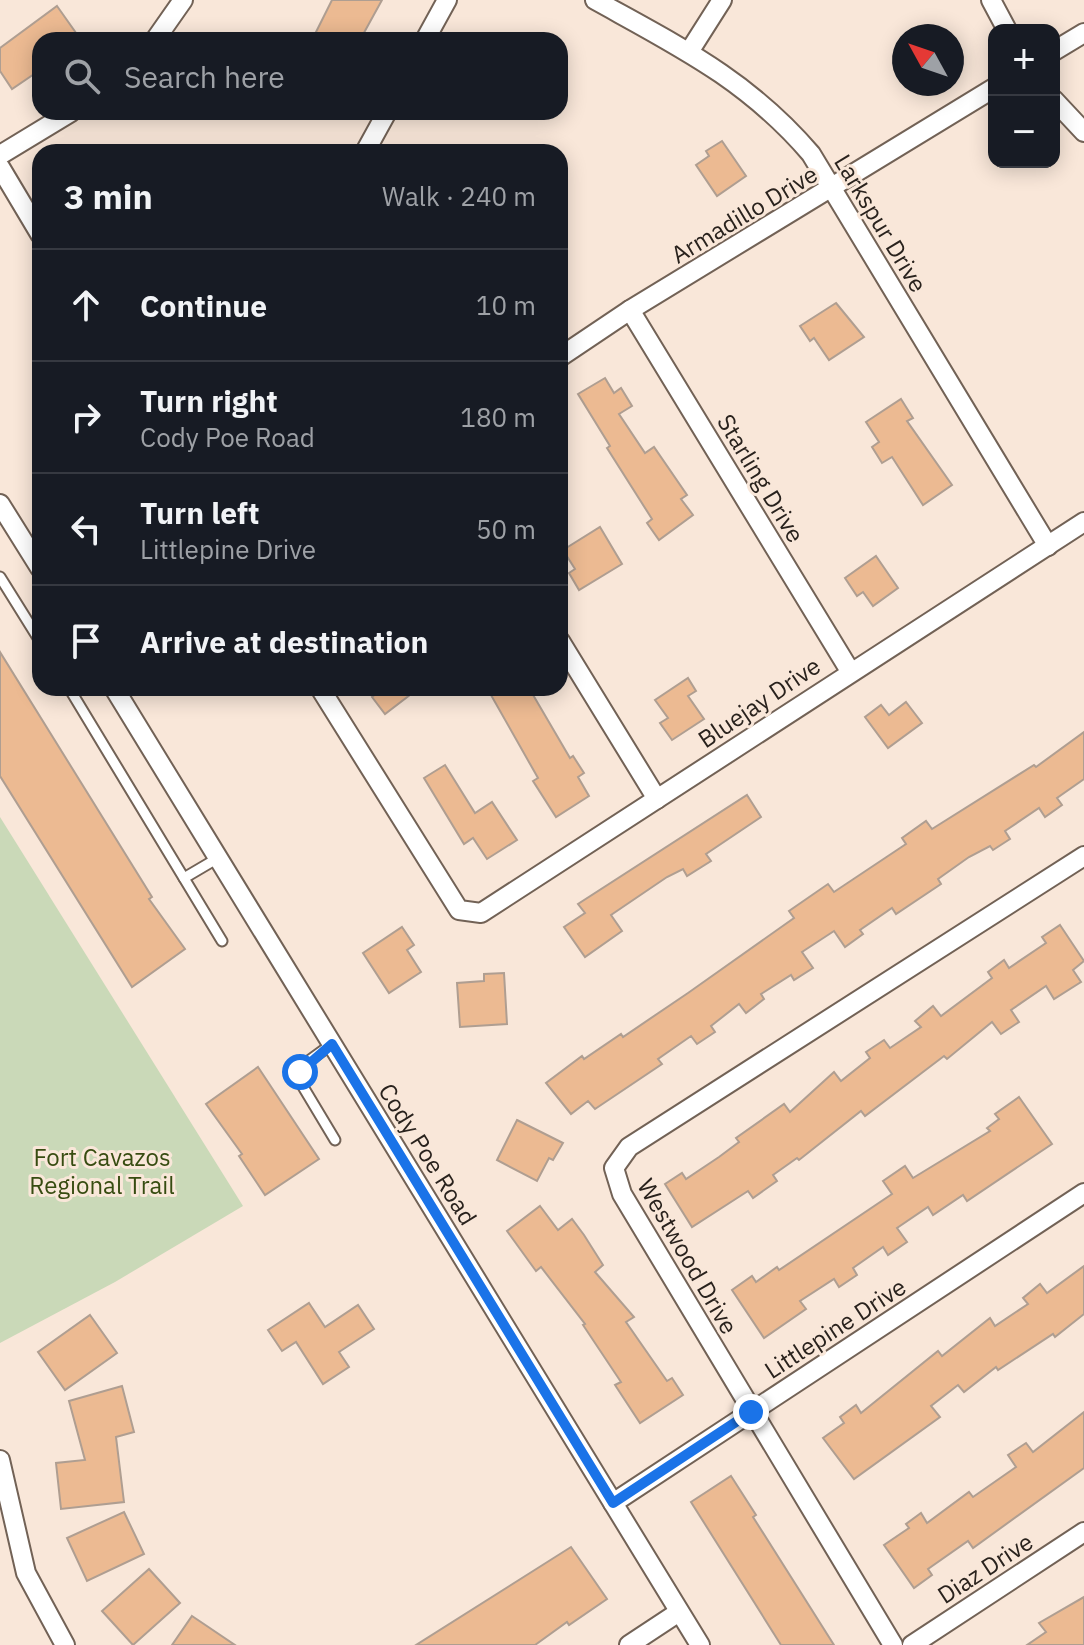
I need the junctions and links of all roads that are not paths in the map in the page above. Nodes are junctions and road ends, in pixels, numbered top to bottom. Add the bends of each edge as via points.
1 (183, 0) edge
2 (447, 0) edge
3 (595, 0) edge
4 (722, 0) edge
5 (991, 0) edge
6 (1004, 24) edge
7 (161, 32) edge
8 (429, 32) edge
9 (1084, 33) edge
10 (1060, 47) edge
11 (689, 52) junction
12 (988, 92) edge
13 (1060, 106) edge
14 (58, 120) edge
15 (383, 120) edge
16 (1084, 132) edge
17 (369, 144) edge
18 (0, 155) edge
19 (0, 167) edge
20 (834, 187) junction
21 (32, 221) edge
22 (630, 310) junction
23 (568, 352) edge
24 (0, 504) edge
25 (1084, 522) edge
26 (1048, 546) junction
27 (32, 555) edge
28 (0, 577) edge
29 (32, 628) edge
30 (568, 654) edge
31 (850, 671) junction
32 (74, 696) edge
33 (119, 696) edge
34 (325, 696) edge
35 (657, 799) junction
36 (218, 858) junction
37 (1082, 861) edge
38 (184, 878) junction
39 (222, 941) dead end
40 (332, 1044) junction
41 (335, 1140) dead end
42 (1084, 1193) edge
43 (751, 1412) junction
44 (0, 1460) edge
45 (613, 1503) junction
46 (1084, 1532) edge
47 (679, 1612) junction
48 (65, 1645) edge
49 (629, 1645) edge
50 (700, 1645) edge
51 (893, 1645) edge
52 (912, 1645) edge

1 - 7 street
2 - 8 street
3 - 11 street, Larkspur Drive
4 - 11 street
5 - 6 street
9 - 10 street
11 - 20 street, Larkspur Drive via 769,107
12 - 20 street, Armadillo Drive
13 - 16 street
14 - 18 street
15 - 17 street
19 - 21 street
20 - 22 street, Armadillo Drive
20 - 26 street, Larkspur Drive
22 - 23 street, Armadillo Drive
22 - 31 street, Starling Drive
24 - 27 street
25 - 26 street, Bluejay Drive
26 - 31 street, Bluejay Drive
28 - 29 lane
30 - 35 street
31 - 35 street, Bluejay Drive
32 - 38 lane
33 - 36 street, Cody Poe Road
34 - 35 street, Bluejay Drive via 459,910 481,913
36 - 38 lane
36 - 40 street, Cody Poe Road
37 - 43 street, Westwood Drive via 619,1158 614,1168 622,1194
38 - 39 lane
40 - 41 lane via 310,1060 299,1080
40 - 45 street, Cody Poe Road
42 - 43 street, Littlepine Drive
43 - 45 street, Littlepine Drive
43 - 51 street, Westwood Drive
44 - 48 street via 26,1573
45 - 47 street, Cody Poe Road
46 - 52 street, Diaz Drive
47 - 49 street
47 - 50 street, Cody Poe Road

